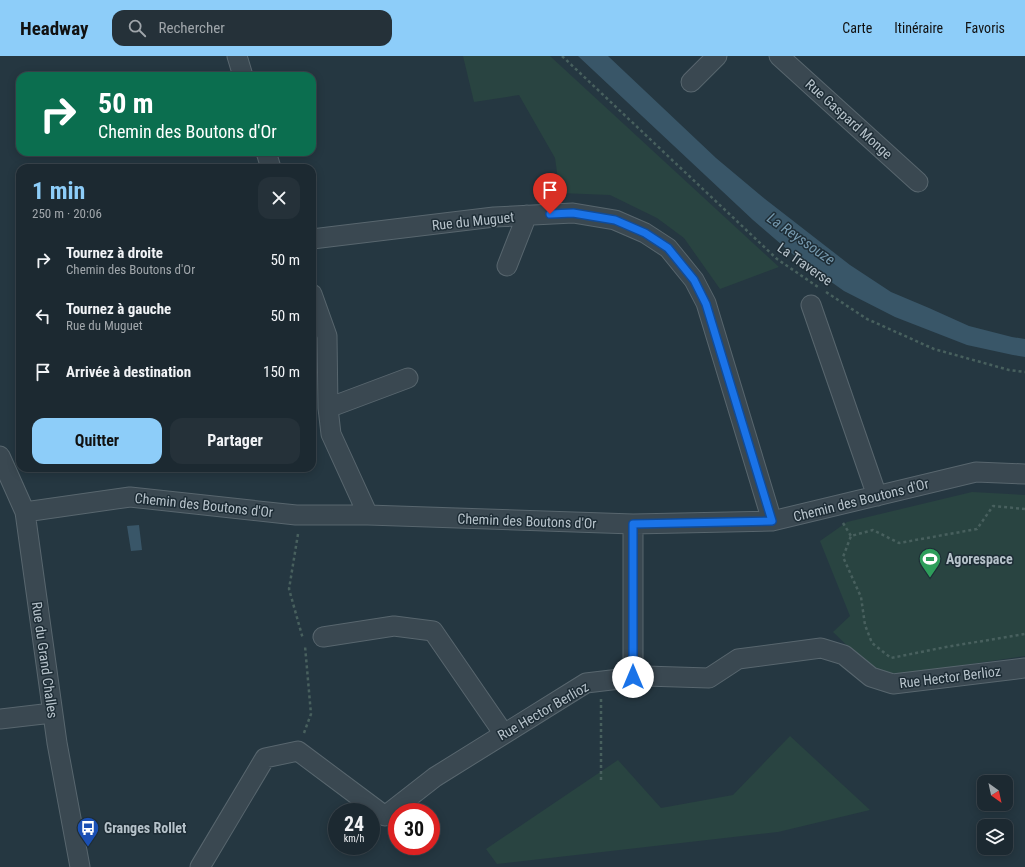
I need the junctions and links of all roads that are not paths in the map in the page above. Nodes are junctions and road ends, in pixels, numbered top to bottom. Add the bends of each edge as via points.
1 (237, 56) edge
2 (717, 56) edge
3 (779, 56) edge
4 (242, 72) edge
5 (692, 82) dead end
6 (918, 182) dead end
7 (527, 215) junction
8 (316, 239) edge
9 (508, 266) dead end
10 (316, 305) edge
11 (811, 305) dead end
12 (408, 378) dead end
13 (328, 408) junction
14 (0, 456) edge
15 (1025, 474) edge
16 (877, 496) junction
17 (25, 512) junction
18 (368, 515) junction
19 (772, 521) junction
20 (633, 524) junction
21 (323, 637) dead end
22 (1025, 668) edge
23 (633, 677) junction
24 (52, 713) junction
25 (0, 719) edge
26 (504, 734) junction
27 (80, 867) edge
28 (200, 867) edge

1 - 4 street
2 - 5 street
3 - 6 street, Rue Gaspard Monge
7 - 8 street, Rue du Muguet
7 - 9 street
7 - 19 street, Rue du Muguet via 573,213 615,220 645,233 668,248 690,275 706,304
10 - 13 street via 327,336
11 - 16 street
12 - 13 street
13 - 18 street via 331,434
14 - 17 street, Rue du Grand Challes
15 - 16 street, Chemin des Boutons d'Or via 976,472
16 - 19 street, Chemin des Boutons d'Or
17 - 18 street, Chemin des Boutons d'Or via 130,497 300,515
17 - 24 street, Rue du Grand Challes
18 - 20 street, Chemin des Boutons d'Or
19 - 20 street, Chemin des Boutons d'Or
20 - 23 street
21 - 26 street via 394,626 434,631
22 - 23 street, Rue Hector Berlioz via 893,684 871,677 844,654 821,648 738,659 709,678
23 - 26 street, Rue Hector Berlioz via 586,683
24 - 25 street
24 - 27 street, Rue du Grand Challes
26 - 28 street, Rue Hector Berlioz via 435,777 385,816 298,751 265,758

